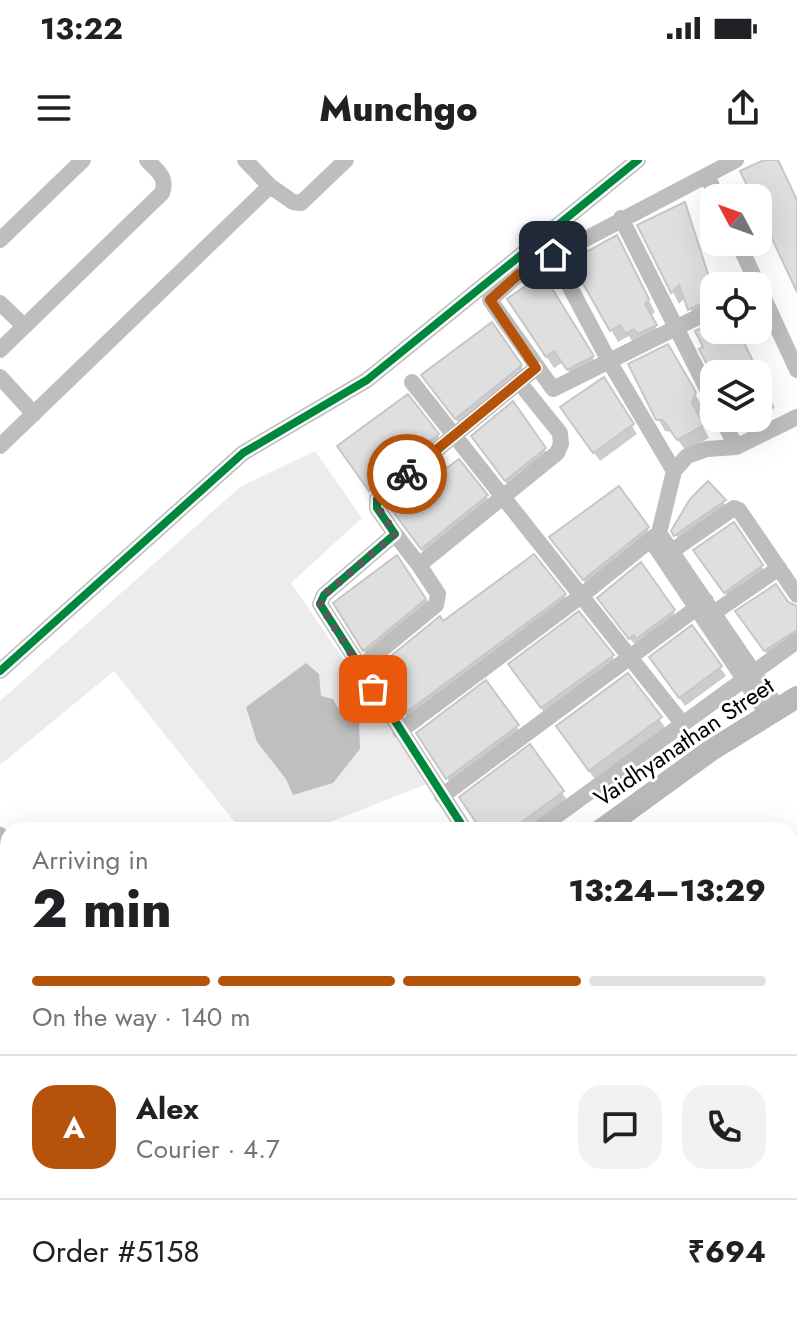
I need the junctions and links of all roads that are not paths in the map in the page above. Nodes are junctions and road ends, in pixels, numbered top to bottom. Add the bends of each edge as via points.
1 (83, 160) edge
2 (147, 160) edge
3 (245, 160) edge
4 (346, 160) edge
5 (638, 160) edge
6 (736, 160) edge
7 (707, 175) junction
8 (711, 184) edge
9 (270, 186) junction
10 (621, 218) junction
11 (0, 240) edge
12 (553, 255) junction
13 (0, 303) edge
14 (700, 316) edge
15 (772, 317) edge
16 (24, 326) junction
17 (677, 328) junction
18 (0, 350) edge
19 (609, 361) junction
20 (536, 368) junction
21 (797, 370) edge
22 (700, 375) edge
23 (0, 377) edge
24 (412, 382) dead end
25 (519, 382) junction
26 (34, 414) junction
27 (797, 417) edge
28 (729, 432) edge
29 (454, 435) junction
30 (0, 446) edge
31 (736, 447) junction
32 (674, 471) junction
33 (503, 498) junction
34 (395, 534) junction
35 (655, 536) junction
36 (672, 551) junction
37 (419, 565) junction
38 (779, 568) junction
39 (797, 595) edge
40 (581, 596) junction
41 (706, 607) junction
42 (797, 641) edge
43 (630, 657) junction
44 (359, 668) junction
45 (0, 671) edge
46 (748, 675) junction
47 (781, 707) edge
48 (682, 723) junction
49 (400, 731) junction
50 (442, 796) junction
51 (460, 822) edge
52 (548, 822) edge
53 (613, 822) edge

1 - 11 street
2 - 16 street via 163,177 162,193
3 - 9 street
4 - 9 street via 301,203
5 - 45 street via 367,380 243,453
6 - 7 street
7 - 8 street
7 - 10 street
9 - 26 street
10 - 12 street
10 - 17 street
12 - 19 street
12 - 20 street via 519,274 490,300
13 - 16 street
14 - 17 street
15 - 21 street
16 - 18 street
17 - 19 street
17 - 22 street
19 - 20 street via 556,389
19 - 32 street
20 - 25 street
23 - 26 street
24 - 29 street
25 - 29 street
25 - 33 street via 560,433 561,444
26 - 30 street
27 - 31 street
28 - 31 street
29 - 33 street
29 - 34 street via 377,499 377,508
31 - 32 street via 695,453
32 - 35 street
33 - 37 street
33 - 40 street
34 - 37 street
34 - 44 street via 320,604
35 - 36 street
35 - 40 street
35 - 41 street
36 - 38 street via 734,508
36 - 41 street
37 - 44 street via 438,594 436,605
38 - 39 street
38 - 41 street
40 - 43 street
40 - 49 street
41 - 43 street
41 - 46 street
42 - 46 street
43 - 48 street
43 - 50 street
44 - 49 street
46 - 47 street
46 - 48 street
47 - 53 main road, Vaidhyanathan Street
48 - 52 street
49 - 50 street
50 - 51 street

